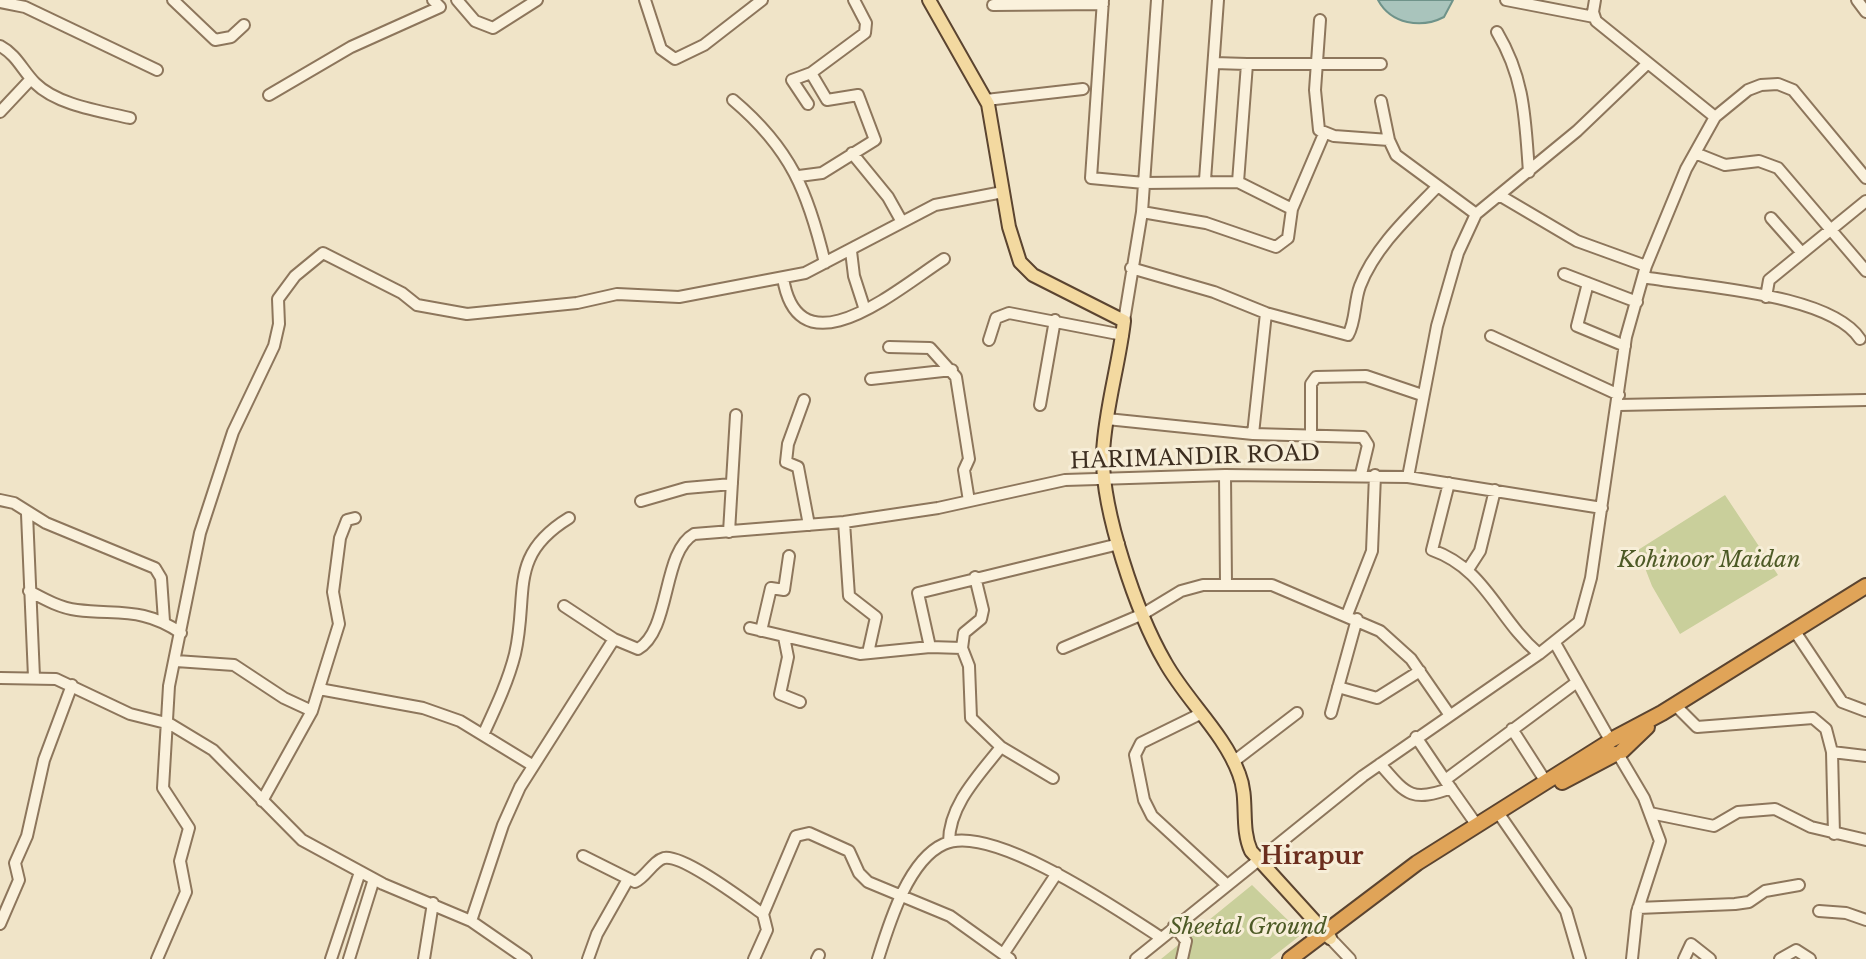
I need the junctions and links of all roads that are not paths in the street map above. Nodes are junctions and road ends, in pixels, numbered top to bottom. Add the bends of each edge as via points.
1 (173, 0) edge
2 (454, 0) edge
3 (537, 0) edge
4 (645, 0) edge
5 (762, 0) edge
6 (854, 0) edge
7 (929, 0) edge
8 (1157, 0) edge
9 (1218, 0) edge
10 (1506, 0) edge
11 (1595, 0) edge
12 (1857, 0) edge
13 (0, 2) edge
14 (1044, 2) edge
15 (1103, 2) edge
16 (437, 3) edge
17 (1547, 4) edge
18 (993, 5) dead end
19 (1866, 12) edge
20 (1594, 17) junction
21 (1320, 20) dead end
22 (244, 25) dead end
23 (1497, 32) dead end
24 (0, 46) edge
25 (1214, 63) junction
26 (1247, 64) junction
27 (1381, 64) dead end
28 (1647, 64) junction
29 (1317, 66) junction
30 (157, 70) dead end
31 (811, 73) junction
32 (31, 79) junction
33 (1083, 89) dead end
34 (269, 95) dead end
35 (733, 100) dead end
36 (986, 100) junction
37 (1381, 101) dead end
38 (808, 104) dead end
39 (0, 112) edge
40 (1715, 117) junction
41 (130, 118) dead end
42 (1324, 134) junction
43 (1389, 140) junction
44 (852, 153) junction
45 (1695, 153) junction
46 (1529, 172) junction
47 (799, 176) junction
48 (1866, 178) edge
49 (1205, 180) junction
50 (1238, 182) junction
51 (1144, 183) junction
52 (1437, 187) junction
53 (1003, 192) junction
54 (1499, 195) junction
55 (1866, 201) edge
56 (1292, 209) junction
57 (1142, 212) junction
58 (1476, 214) junction
59 (1771, 218) dead end
60 (902, 222) junction
61 (1833, 229) junction
62 (851, 251) junction
63 (1802, 253) junction
64 (944, 259) dead end
65 (825, 263) junction
66 (1131, 268) junction
67 (1645, 271) junction
68 (1866, 271) edge
69 (1564, 274) dead end
70 (783, 278) junction
71 (1588, 283) junction
72 (1766, 297) junction
73 (1637, 302) junction
74 (865, 310) junction
75 (1266, 313) junction
76 (1055, 320) junction
77 (1124, 321) junction
78 (1123, 335) junction
79 (1491, 336) dead end
80 (1860, 339) dead end
81 (989, 340) dead end
82 (1625, 346) junction
83 (889, 347) dead end
84 (952, 370) junction
85 (871, 379) dead end
86 (1422, 395) junction
87 (804, 400) dead end
88 (1619, 400) junction
89 (1866, 400) edge
90 (1040, 405) dead end
91 (736, 415) dead end
92 (1107, 419) junction
93 (1253, 434) junction
94 (1311, 435) junction
95 (1361, 474) junction
96 (1225, 475) junction
97 (1375, 475) junction
98 (1408, 477) junction
99 (1105, 481) junction
100 (1449, 483) junction
101 (732, 484) junction
102 (1495, 490) junction
103 (0, 500) edge
104 (641, 501) dead end
105 (969, 501) junction
106 (1602, 508) junction
107 (27, 514) junction
108 (355, 518) dead end
109 (569, 518) dead end
110 (844, 522) junction
111 (809, 525) junction
112 (729, 532) junction
113 (1119, 544) junction
114 (789, 556) dead end
115 (1469, 568) junction
116 (975, 577) junction
117 (1226, 584) junction
118 (1866, 586) edge
119 (29, 591) junction
120 (564, 606) dead end
121 (1143, 614) junction
122 (1352, 617) junction
123 (164, 621) junction
124 (1794, 630) junction
125 (181, 633) junction
126 (784, 637) junction
127 (614, 639) junction
128 (1555, 643) junction
129 (930, 647) junction
130 (962, 648) junction
131 (1063, 648) dead end
132 (868, 653) junction
133 (1539, 654) junction
134 (176, 661) junction
135 (1420, 671) junction
136 (34, 677) junction
137 (0, 678) edge
138 (1577, 682) junction
139 (72, 685) junction
140 (1338, 687) junction
141 (319, 689) junction
142 (800, 702) dead end
143 (1669, 709) junction
144 (312, 711) junction
145 (1866, 711) edge
146 (1297, 713) dead end
147 (1331, 713) dead end
148 (1200, 714) junction
149 (1449, 714) junction
150 (170, 724) junction
151 (1512, 729) junction
152 (483, 735) junction
153 (1416, 737) junction
154 (1001, 747) junction
155 (1614, 747) junction
156 (1832, 752) junction
157 (1866, 756) edge
158 (1233, 762) junction
159 (1380, 764) junction
160 (532, 765) junction
161 (1053, 778) dead end
162 (1546, 782) junction
163 (1448, 784) junction
164 (262, 801) junction
165 (1650, 813) junction
166 (1500, 814) junction
167 (1476, 824) junction
168 (1834, 834) junction
169 (1866, 840) edge
170 (949, 842) junction
171 (583, 856) dead end
172 (1256, 860) junction
173 (0, 868) edge
174 (15, 870) junction
175 (360, 872) junction
176 (1057, 873) junction
177 (374, 879) junction
178 (627, 881) junction
179 (1226, 884) junction
180 (1799, 885) dead end
181 (902, 893) junction
182 (433, 903) junction
183 (1638, 908) junction
184 (1819, 911) dead end
185 (763, 914) junction
186 (1866, 920) edge
187 (471, 921) junction
188 (0, 924) edge
189 (1174, 926) junction
190 (1328, 935) junction
191 (1160, 937) junction
192 (1007, 956) edge
193 (157, 959) edge
194 (331, 959) edge
195 (349, 959) edge
196 (424, 959) edge
197 (526, 959) edge
198 (588, 959) edge
199 (754, 959) edge
200 (878, 959) edge
201 (1136, 959) edge
202 (1182, 959) edge
203 (1290, 959) edge
204 (1304, 959) edge
205 (1350, 959) edge
206 (1580, 959) edge
207 (1632, 959) edge
208 (1684, 959) edge
209 (1710, 959) edge
210 (1780, 959) edge
211 (1810, 959) edge

1 - 22 street via 215,40 231,37
2 - 3 street via 475,21 493,28
2 - 16 street
4 - 5 street via 661,49 675,59 715,37
6 - 31 street via 866,30
7 - 36 main road
8 - 51 street
9 - 25 street
10 - 17 street
11 - 20 street
12 - 19 street
13 - 30 street via 25,7
14 - 15 street
14 - 18 street
15 - 51 street via 1091,178
16 - 34 street
17 - 20 street
20 - 28 street
21 - 29 street
23 - 46 street via 1520,82
24 - 32 street via 19,60
25 - 26 street
25 - 49 street
26 - 29 street
26 - 50 street
27 - 29 street
28 - 40 street
28 - 46 street
29 - 42 street via 1315,116
31 - 38 street via 792,80
31 - 44 street via 827,100 858,95 875,140
32 - 39 street
32 - 41 street via 58,97
33 - 36 street
35 - 47 street
36 - 53 main road
37 - 43 street
40 - 45 street
40 - 48 street via 1761,85 1793,90
42 - 43 street
42 - 56 street
43 - 52 street via 1396,155
44 - 47 street via 822,173
44 - 60 street
45 - 61 street via 1725,165 1770,162
45 - 67 street
46 - 54 street
47 - 65 street
49 - 50 street
49 - 51 street
50 - 56 street
51 - 57 street
52 - 58 street
52 - 75 street via 1368,269 1348,335
53 - 60 street via 935,205
53 - 77 main road via 1011,236 1024,268
54 - 58 street
54 - 67 street via 1577,241
55 - 61 street
56 - 57 street via 1288,238 1276,247 1206,223
57 - 66 street
58 - 86 street via 1458,253
59 - 63 street
60 - 62 street
61 - 63 street
61 - 68 street
62 - 65 street
62 - 74 street
63 - 72 street via 1769,280
64 - 74 street
65 - 70 street
66 - 75 street
66 - 77 street
67 - 72 street
67 - 73 street
69 - 71 street
70 - 74 street via 790,305 810,321 845,320
70 - 125 street via 679,297 617,294 467,314 417,305 323,253 278,299 274,346 233,432 200,533
71 - 73 street
71 - 82 street via 1577,326
72 - 80 street via 1831,313
73 - 82 street
75 - 93 street
76 - 78 street
76 - 81 street via 1009,313 996,318
76 - 90 street
77 - 78 main road
78 - 92 main road
79 - 88 street
82 - 88 street
83 - 84 street via 930,348
84 - 85 street
84 - 105 street via 966,431
86 - 94 street via 1366,376 1316,377 1311,384
86 - 98 street
87 - 111 street via 786,462 798,467
88 - 89 street
88 - 106 street
91 - 101 street
92 - 93 street
92 - 99 main road
93 - 94 street
94 - 95 street via 1367,440
95 - 96 street, HARIMANDIR ROAD
95 - 97 street, HARIMANDIR ROAD
96 - 99 street, HARIMANDIR ROAD
96 - 117 street
97 - 98 street, HARIMANDIR ROAD
97 - 122 street via 1372,551
98 - 100 street, HARIMANDIR ROAD
99 - 105 street, HARIMANDIR ROAD via 1065,480
99 - 113 main road
100 - 102 street, HARIMANDIR ROAD
100 - 115 street via 1432,550
101 - 104 street via 686,488
101 - 112 street
102 - 106 street, HARIMANDIR ROAD
102 - 115 street via 1480,551
103 - 107 street
105 - 110 street, HARIMANDIR ROAD
106 - 128 street via 1584,612
107 - 119 street
107 - 123 street via 155,568 161,578
108 - 141 street via 347,520 340,538 333,592 339,624
109 - 152 street via 540,538 528,559 515,655
110 - 111 street, HARIMANDIR ROAD
110 - 132 street via 849,596 876,617
111 - 112 street, HARIMANDIR ROAD
112 - 127 street, HARIMANDIR ROAD via 694,534 682,544 646,643 634,649
113 - 116 street
113 - 121 main road
114 - 126 street via 784,590 771,588 756,629
115 - 133 street via 1509,626
116 - 129 street via 918,593
116 - 130 street via 981,619 964,633
117 - 121 street via 1181,591
117 - 122 street via 1272,585
118 - 124 highway
119 - 123 street via 69,609 123,610
119 - 136 street
120 - 127 street
121 - 131 street
121 - 148 main road via 1163,659
122 - 135 street via 1401,647
122 - 140 street
123 - 125 street
124 - 143 highway
124 - 145 street via 1842,702
125 - 134 street
126 - 132 street
126 - 142 street via 788,657 780,694
127 - 160 street
128 - 133 street
128 - 138 street
129 - 130 street
129 - 132 street
130 - 154 street via 969,666 971,718
133 - 149 street
134 - 144 street via 234,665
134 - 150 street via 169,686
135 - 140 street via 1377,698
135 - 149 street
136 - 137 street
136 - 139 street
138 - 151 street
138 - 155 street
139 - 150 street via 130,714
139 - 174 street via 44,760
140 - 147 street
141 - 144 street
141 - 152 street via 423,708
143 - 155 highway
143 - 156 street via 1697,727 1813,718 1826,729
144 - 164 street
146 - 158 street
148 - 158 main road
148 - 179 street via 1141,743 1135,755 1152,816
149 - 153 street
150 - 164 street via 213,750
150 - 193 street via 163,788 189,828 180,861 187,885
151 - 162 street
151 - 163 street
152 - 160 street
153 - 159 street
153 - 163 street
154 - 161 street
154 - 170 street via 949,824
155 - 162 highway
155 - 165 street
155 - 166 highway
156 - 157 street
156 - 168 street
158 - 172 main road via 1244,792 1246,837
159 - 163 street via 1413,796
159 - 172 street
160 - 187 street via 503,825
162 - 166 highway
163 - 167 street
164 - 175 street via 302,840
165 - 168 street via 1714,826 1738,812 1775,809
165 - 183 street via 1660,841
166 - 167 highway
166 - 190 highway
166 - 206 street via 1566,911
167 - 190 highway via 1390,881
168 - 169 street
170 - 176 street via 966,841 1021,856
170 - 181 street via 935,850
171 - 178 street
172 - 179 street
172 - 190 main road
173 - 174 street
174 - 188 street via 19,880
175 - 177 street
175 - 194 street
176 - 191 street
176 - 192 street
177 - 182 street
177 - 195 street
178 - 185 street via 642,878 659,860 675,858
178 - 198 street
179 - 189 street
180 - 183 street via 1735,904
181 - 185 street via 863,878 849,851 801,833
181 - 192 street via 964,924
181 - 200 street
182 - 187 street
182 - 196 street
183 - 207 street
184 - 186 street
185 - 199 street via 767,930
187 - 197 street
189 - 191 street
189 - 202 street via 1186,941
190 - 203 highway
190 - 204 highway
190 - 205 street
191 - 201 street
208 - 209 street via 1691,944
210 - 211 street via 1796,950

